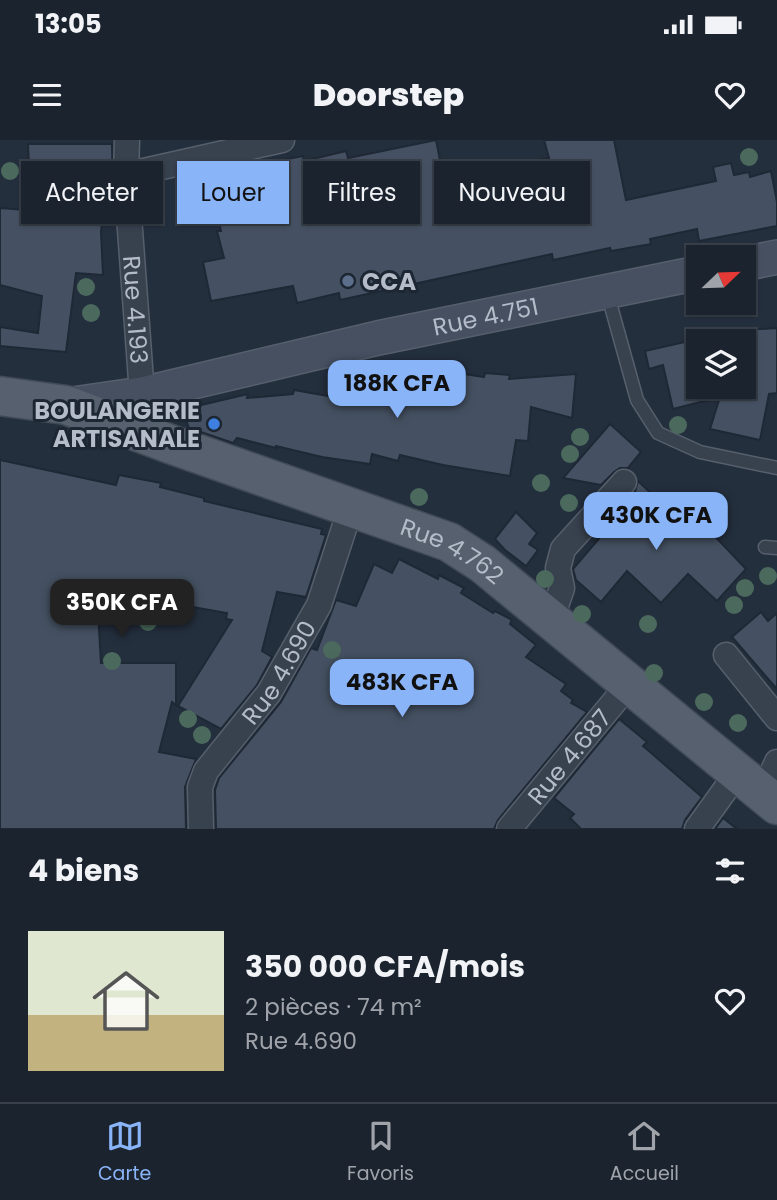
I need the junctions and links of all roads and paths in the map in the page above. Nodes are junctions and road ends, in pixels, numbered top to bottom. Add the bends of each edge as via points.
1 (127, 140) edge
2 (282, 140) edge
3 (126, 161) edge
4 (163, 167) edge
5 (130, 224) edge
6 (777, 257) edge
7 (756, 261) edge
8 (686, 275) edge
9 (607, 291) junction
10 (142, 394) junction
11 (0, 396) edge
12 (66, 405) junction
13 (777, 468) edge
14 (624, 482) dead end
15 (351, 507) junction
16 (551, 620) junction
17 (726, 655) dead end
18 (629, 684) junction
19 (777, 718) edge
20 (764, 783) edge
21 (201, 829) edge
22 (509, 829) edge
23 (697, 829) edge

1 - 3 street, Rue 4.193
2 - 4 street
5 - 10 street, Rue 4.193
6 - 7 main road
8 - 9 main road, Rue 4.751
9 - 10 main road, Rue 4.751 via 378,338
9 - 13 lane via 637,400 658,433 700,452
10 - 12 main road, Rue 4.751
11 - 12 main road, Rue 4.762
12 - 15 main road, Rue 4.762
14 - 16 street via 563,550 558,568 562,588
15 - 16 main road, Rue 4.762 via 449,542
15 - 21 street, Rue 4.690 via 319,605 269,693 206,771 198,803
16 - 18 main road, Rue 4.762
17 - 19 street
18 - 20 main road, Rue 4.762
18 - 22 street, Rue 4.687
20 - 23 street

